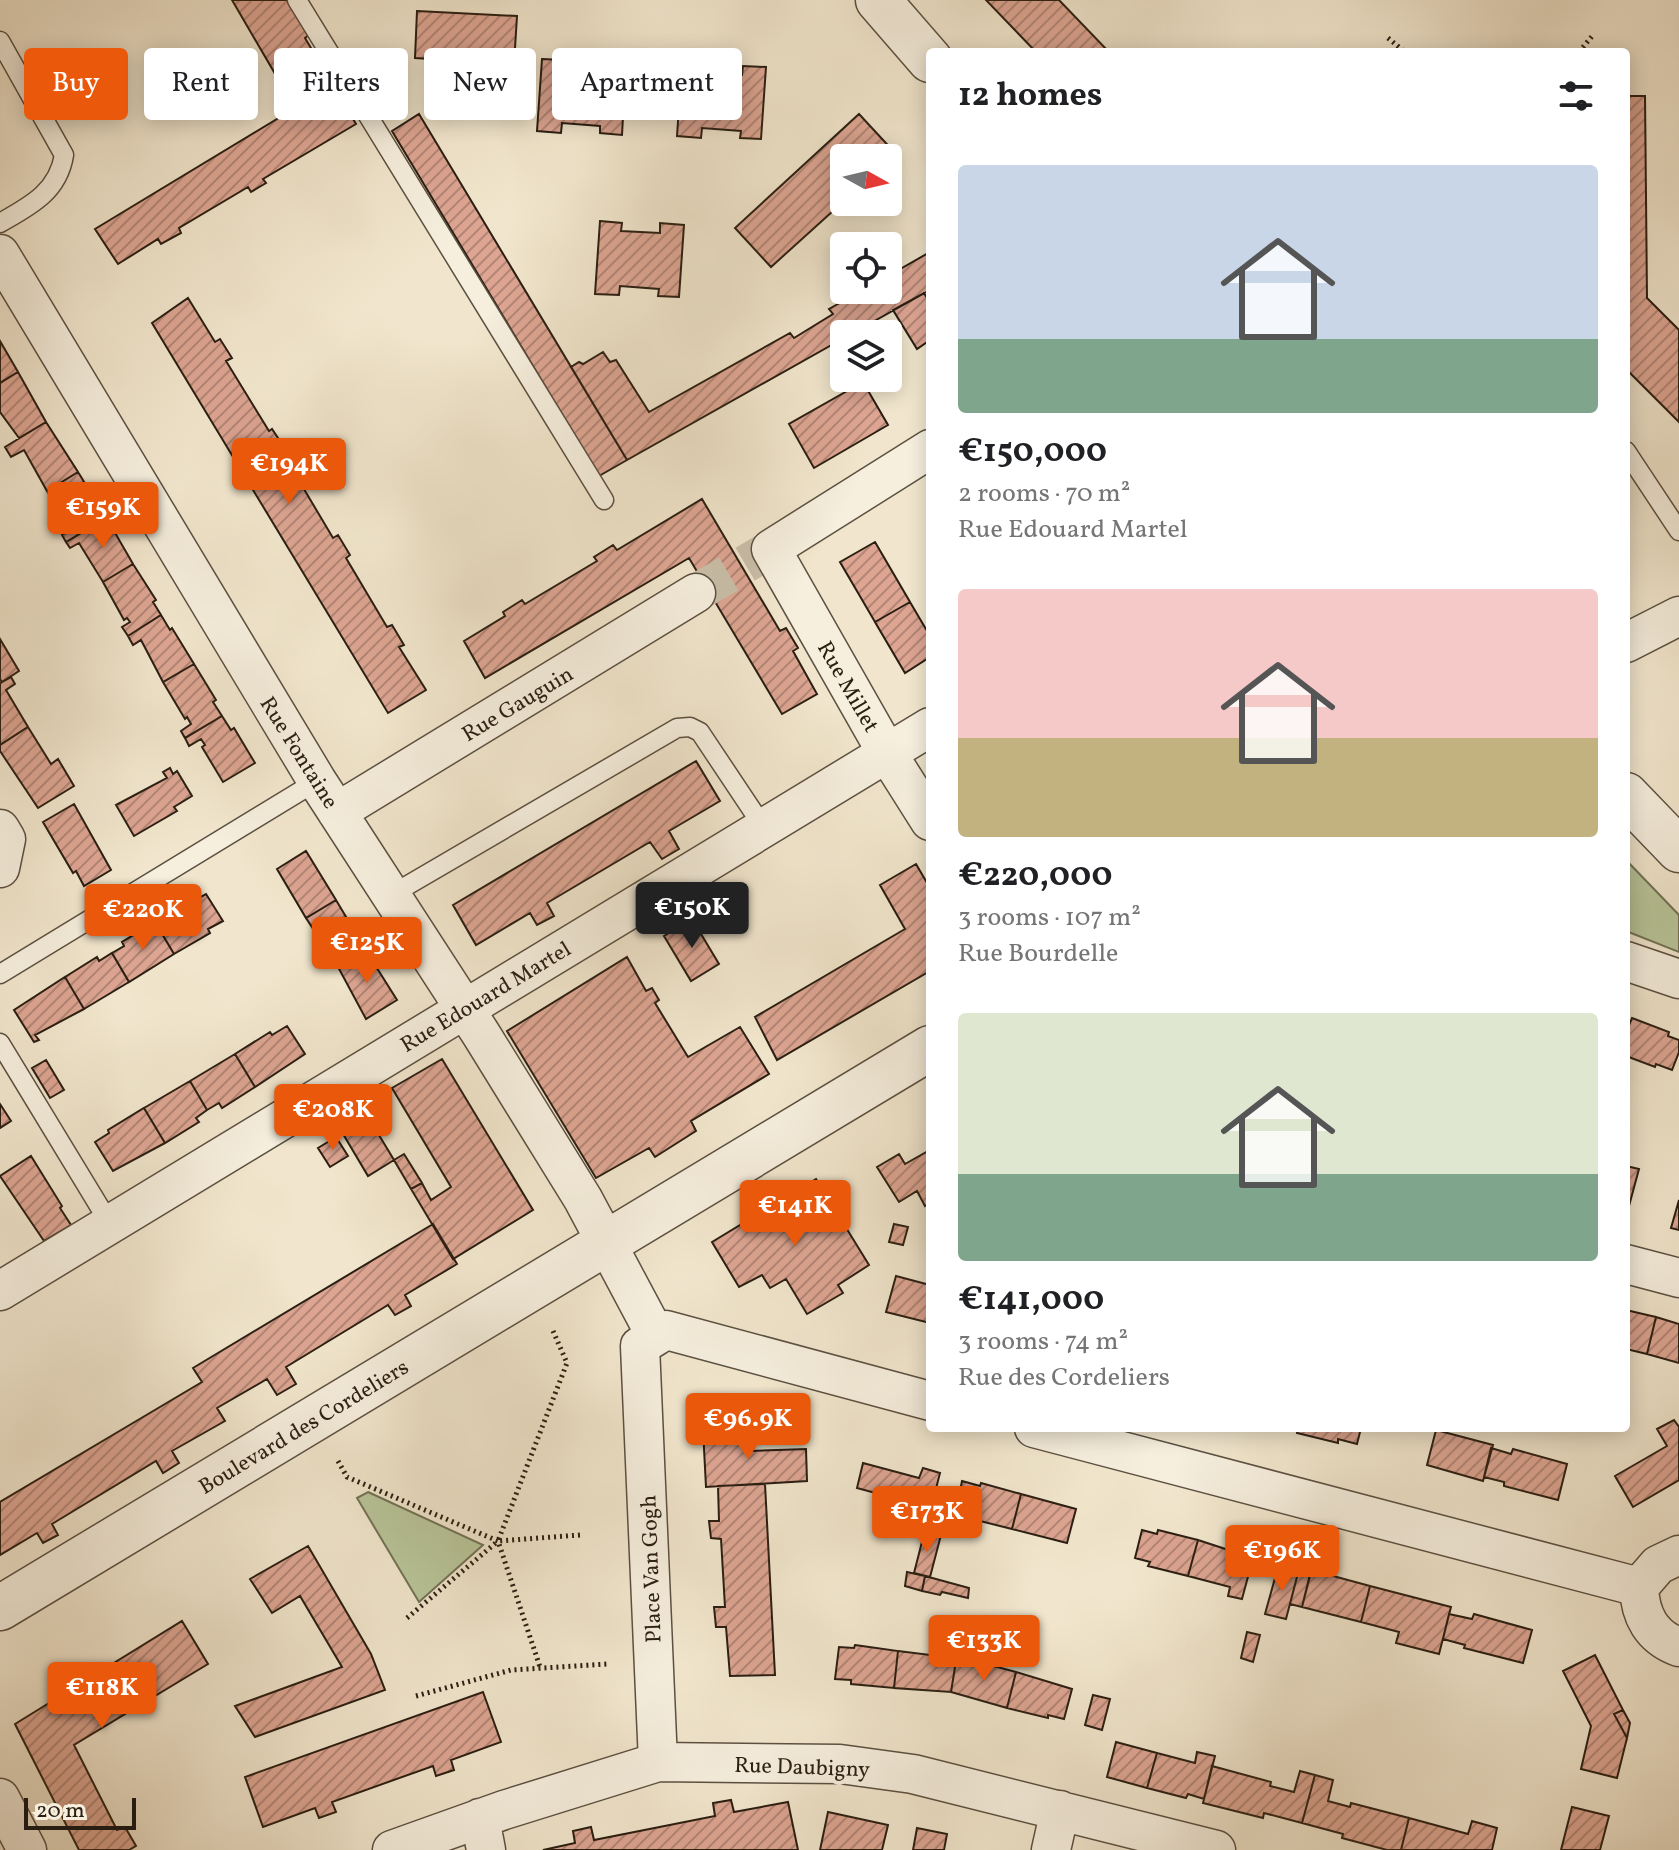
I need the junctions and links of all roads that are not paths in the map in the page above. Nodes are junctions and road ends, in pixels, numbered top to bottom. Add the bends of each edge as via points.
1 (297, 0) edge
2 (878, 0) edge
3 (0, 41) edge
4 (926, 55) edge
5 (0, 223) edge
6 (0, 254) edge
7 (926, 452) edge
8 (1630, 457) edge
9 (604, 500) dead end
10 (1679, 531) edge
11 (696, 593) tunnel mouth
12 (1679, 616) edge
13 (1630, 641) edge
14 (926, 729) edge
15 (887, 753) junction
16 (327, 797) junction
17 (1630, 799) edge
18 (926, 815) edge
19 (764, 828) junction
20 (0, 829) edge
21 (1679, 850) edge
22 (0, 868) edge
23 (391, 895) junction
24 (1630, 962) edge
25 (0, 974) edge
26 (1679, 979) edge
27 (465, 1009) junction
28 (0, 1043) edge
29 (926, 1050) edge
30 (110, 1224) junction
31 (607, 1244) junction
32 (1630, 1265) edge
33 (1679, 1278) edge
34 (0, 1291) edge
35 (656, 1336) junction
36 (926, 1400) edge
37 (1049, 1432) edge
38 (1679, 1555) edge
39 (1639, 1587) junction
40 (0, 1608) edge
41 (1679, 1647) edge
42 (658, 1762) junction
43 (0, 1798) edge
44 (1060, 1810) junction
45 (483, 1834) edge
46 (27, 1850) edge
47 (392, 1850) edge
48 (1051, 1850) edge
49 (1216, 1850) edge

1 - 9 lane
2 - 4 street
3 - 5 lane via 64,155 53,185 34,204
6 - 16 street, Rue Fontaine
7 - 15 street, Rue Millet via 771,549
8 - 10 lane
11 - 16 street, Rue Gauguin
12 - 13 street
14 - 15 street, Rue Edouard Martel
15 - 18 street, Rue Millet
15 - 19 street, Rue Edouard Martel
16 - 23 street, Rue Fontaine
16 - 25 lane
17 - 21 street
19 - 23 lane via 700,732 677,728
19 - 27 street, Rue Edouard Martel
20 - 22 street via 6,839
23 - 27 street, Rue Fontaine
24 - 26 street
27 - 30 street, Rue Edouard Martel
27 - 31 street, Rue Fontaine
28 - 30 lane
29 - 31 street, Boulevard des Cordeliers
30 - 34 street, Rue Edouard Martel
31 - 35 street, Rue Fontaine
31 - 40 street, Boulevard des Cordeliers
32 - 33 street
35 - 36 street via 666,1330
35 - 42 street, Place Van Gogh via 640,1346
37 - 39 street
38 - 39 street via 1658,1565
39 - 41 street via 1648,1627
42 - 44 street, Rue Daubigny via 840,1764 913,1774
42 - 45 street, Rue Daubigny
43 - 46 street
44 - 48 street
44 - 49 street, Rue Daubigny
45 - 47 street, Rue Daubigny

